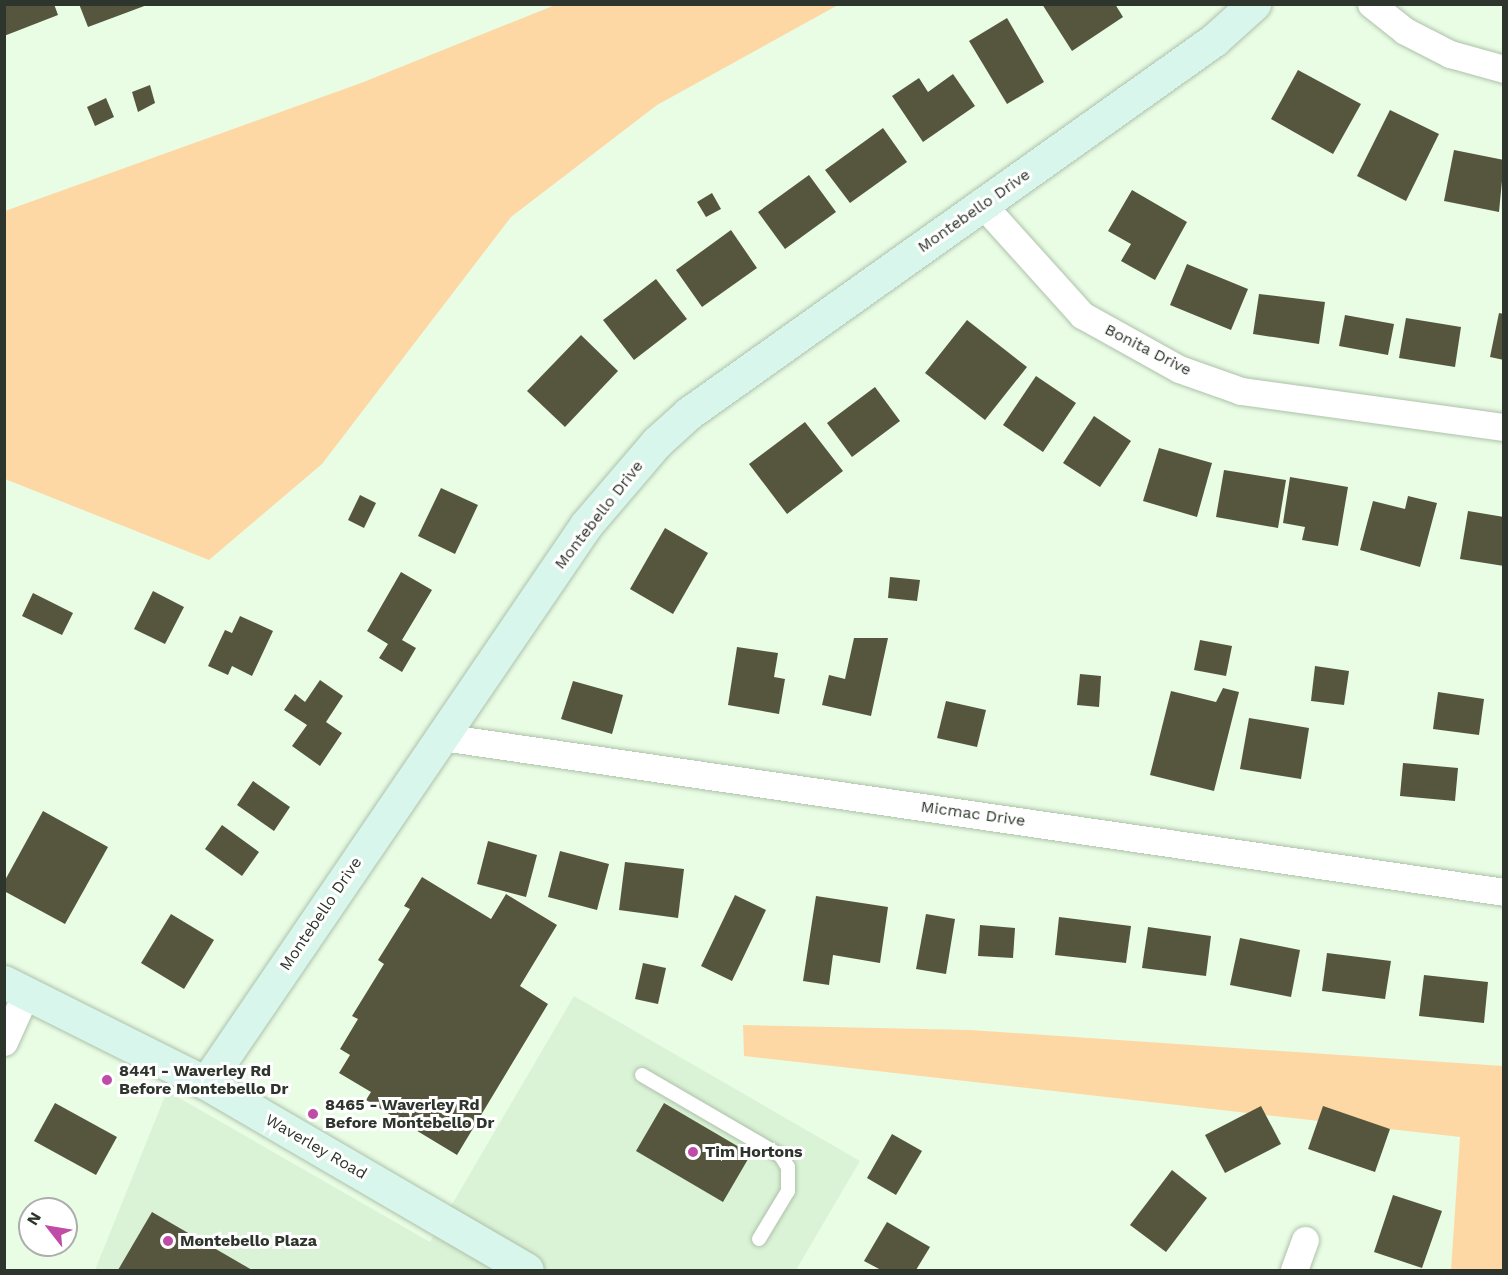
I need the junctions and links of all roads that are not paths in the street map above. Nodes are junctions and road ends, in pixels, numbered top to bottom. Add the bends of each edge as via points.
1 (1254, 4) edge
2 (1371, 4) edge
3 (1503, 69) edge
4 (982, 205) junction
5 (1503, 427) edge
6 (442, 737) junction
7 (1503, 892) edge
8 (15, 988) edge
9 (4, 1042) edge
10 (642, 1075) dead end
11 (206, 1083) junction
12 (759, 1239) dead end
13 (1305, 1240) dead end
14 (527, 1270) edge
15 (1294, 1270) edge

1 - 4 street, Montebello Drive via 1214,40
2 - 3 street via 1406,31 1450,54
4 - 5 street, Bonita Drive via 1082,315 1179,369 1241,390
4 - 6 street, Montebello Drive via 689,413 657,442 586,525
6 - 7 street, Micmac Drive
6 - 11 street, Montebello Drive
8 - 9 street
8 - 11 street, Waverley Road
10 - 12 lane via 781,1156 788,1167 788,1191
11 - 14 street, Waverley Road
13 - 15 street

